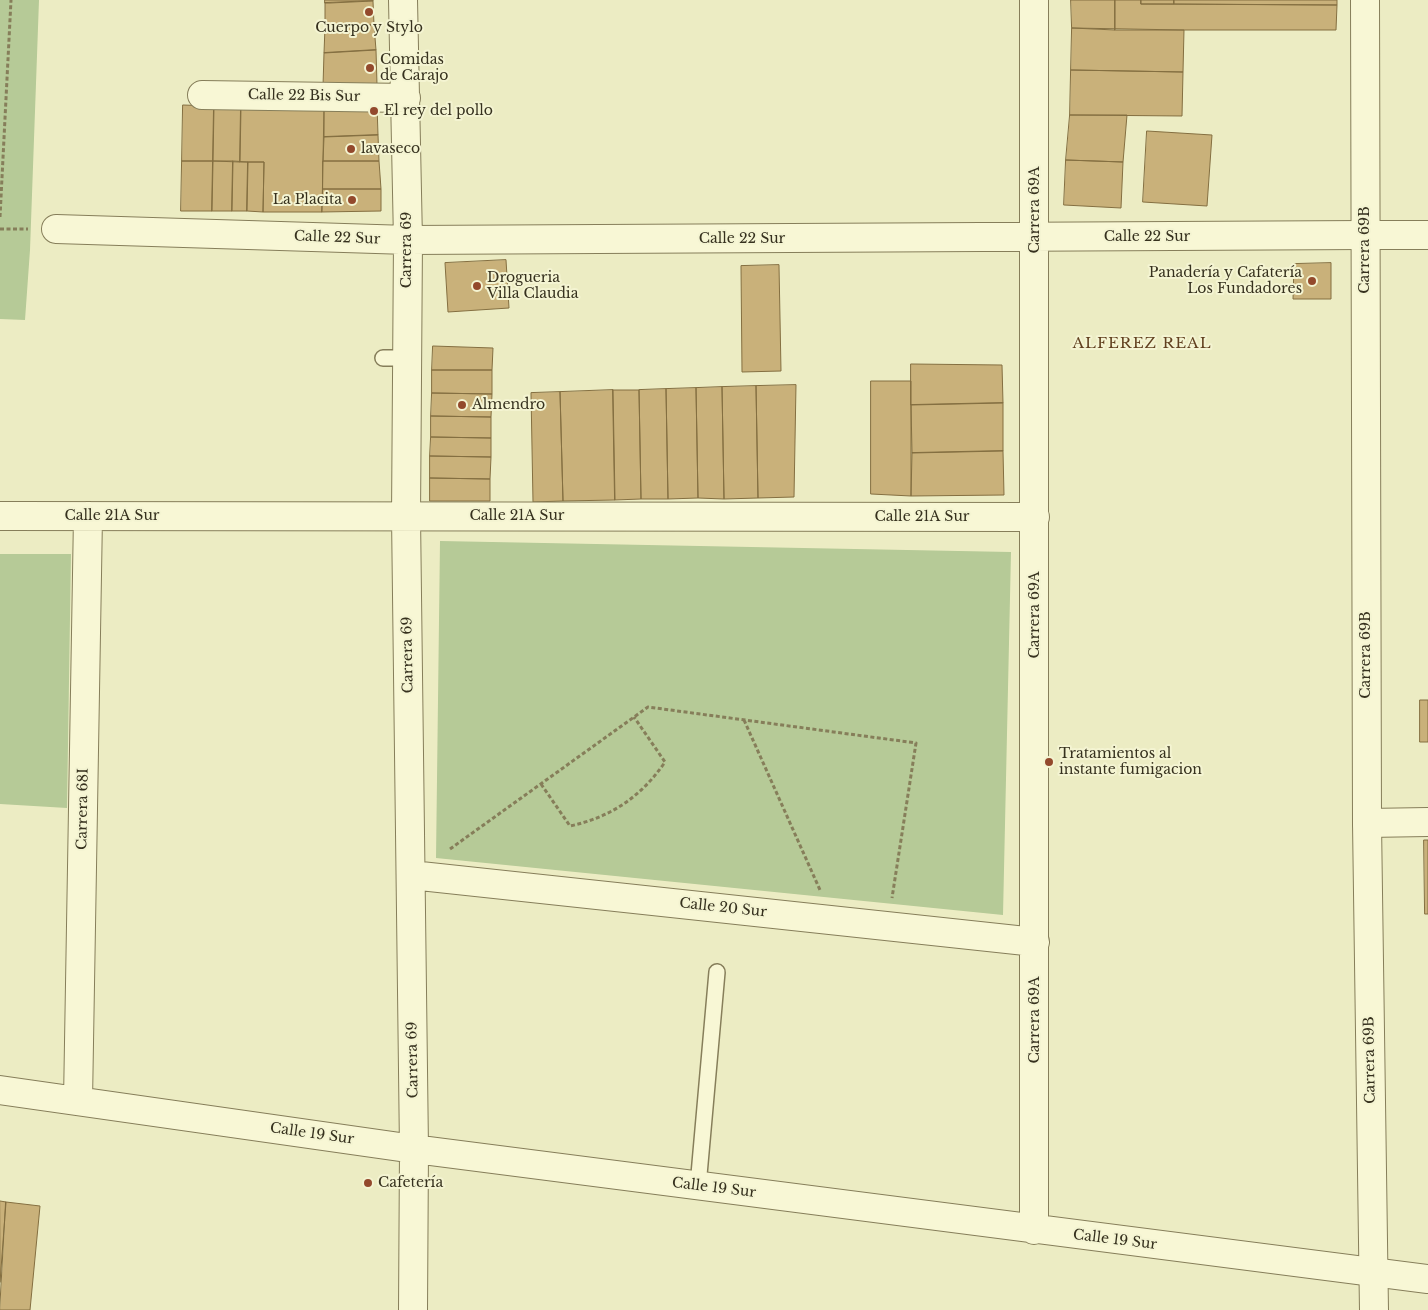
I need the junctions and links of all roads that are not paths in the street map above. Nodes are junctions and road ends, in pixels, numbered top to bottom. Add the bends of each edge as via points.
1 (403, 0) edge
2 (1034, 0) edge
3 (1365, 0) edge
4 (202, 95) dead end
5 (406, 98) junction
6 (56, 229) dead end
7 (1428, 235) edge
8 (1365, 236) junction
9 (1035, 237) junction
10 (408, 240) junction
11 (0, 516) edge
12 (88, 516) junction
13 (406, 516) junction
14 (1035, 517) junction
15 (1428, 822) edge
16 (1367, 823) junction
17 (411, 875) junction
18 (1035, 942) junction
19 (717, 972) dead end
20 (0, 1090) edge
21 (78, 1101) junction
22 (414, 1149) junction
23 (698, 1186) junction
24 (1034, 1230) junction
25 (1373, 1272) junction
26 (1428, 1279) edge
27 (413, 1310) edge
28 (1374, 1310) edge

1 - 5 street, Carrera 69
2 - 9 street, Carrera 69A
3 - 8 street, Carrera 69B
4 - 5 street, Calle 22 Bis Sur
5 - 10 street, Carrera 69
6 - 10 street, Calle 22 Sur
7 - 8 street, Calle 22 Sur
8 - 9 street, Calle 22 Sur
8 - 16 street, Carrera 69B
9 - 10 street, Calle 22 Sur
9 - 14 street, Carrera 69A
10 - 13 street, Carrera 69 via 395,358
11 - 12 street, Calle 21A Sur
12 - 13 street, Calle 21A Sur
12 - 21 street, Carrera 68I
13 - 14 street, Calle 21A Sur
13 - 17 street, Carrera 69
14 - 18 street, Carrera 69A
15 - 16 street
16 - 25 street, Carrera 69B
17 - 18 street, Calle 20 Sur
17 - 22 street, Carrera 69
18 - 24 street, Carrera 69A
19 - 23 lane
20 - 21 street, Calle 19 Sur
21 - 22 street, Calle 19 Sur
22 - 23 street, Calle 19 Sur
22 - 27 street, Carrera 69
23 - 24 street, Calle 19 Sur
24 - 25 street, Calle 19 Sur
25 - 26 street, Calle 19 Sur
25 - 28 street, Carrera 69B

